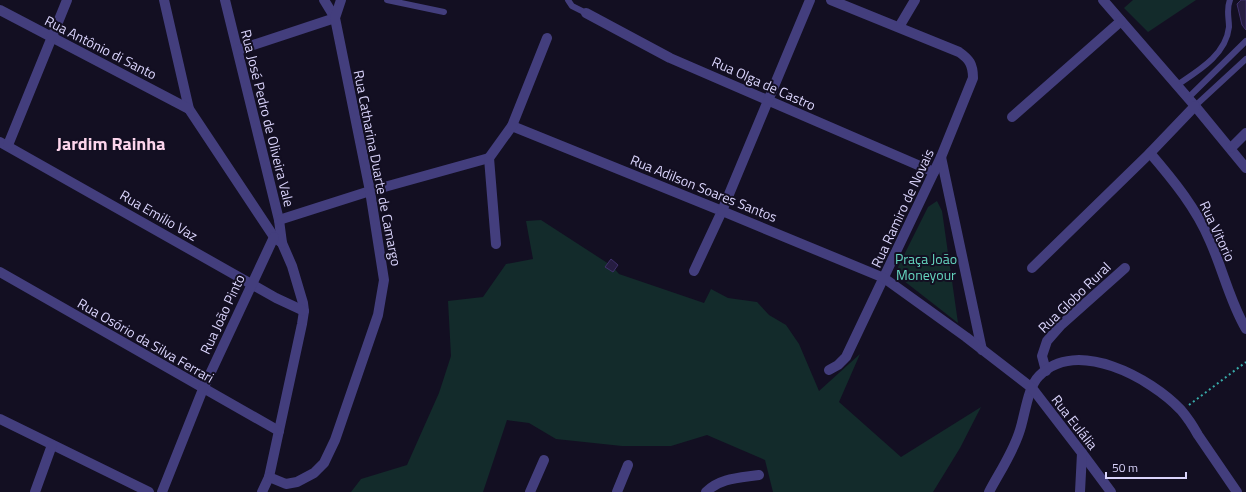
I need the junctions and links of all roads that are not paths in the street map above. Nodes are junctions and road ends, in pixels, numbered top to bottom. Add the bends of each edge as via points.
1 (67, 0) edge
2 (164, 0) edge
3 (225, 0) edge
4 (324, 0) edge
5 (341, 0) edge
6 (387, 0) edge
7 (568, 0) edge
8 (810, 0) edge
9 (831, 0) edge
10 (915, 0) edge
11 (1102, 0) edge
12 (1230, 0) edge
13 (0, 10) edge
14 (444, 12) dead end
15 (586, 14) joint
16 (335, 18) junction
17 (1121, 21) junction
18 (899, 27) junction
19 (52, 38) junction
20 (548, 38) dead end
21 (1246, 41) edge
22 (238, 50) junction
23 (1246, 59) edge
24 (1177, 85) junction
25 (1188, 98) junction
26 (768, 101) junction
27 (1195, 106) junction
28 (189, 109) junction
29 (1012, 117) dead end
30 (512, 126) junction
31 (1246, 133) edge
32 (4, 144) edge
33 (1231, 148) junction
34 (1150, 153) junction
35 (941, 157) junction
36 (490, 158) junction
37 (1246, 168) edge
38 (934, 172) junction
39 (370, 191) junction
40 (722, 211) junction
41 (279, 220) junction
42 (278, 240) junction
43 (496, 244) dead end
44 (1032, 268) dead end
45 (1125, 268) dead end
46 (694, 271) dead end
47 (0, 272) edge
48 (884, 278) junction
49 (252, 283) junction
50 (304, 311) junction
51 (1246, 329) edge
52 (982, 350) junction
53 (829, 370) dead end
54 (1046, 371) junction
55 (1032, 388) junction
56 (203, 389) junction
57 (0, 419) edge
58 (278, 431) junction
59 (52, 445) junction
60 (1082, 453) junction
61 (544, 460) dead end
62 (628, 466) dead end
63 (759, 475) dead end
64 (269, 477) junction
65 (35, 492) edge
66 (149, 492) edge
67 (162, 492) edge
68 (262, 492) edge
69 (530, 492) edge
70 (617, 492) edge
71 (706, 492) edge
72 (989, 492) edge
73 (1080, 492) edge
74 (1111, 492) edge
75 (1237, 492) edge

1 - 19 street
2 - 28 street
3 - 22 street, Rua José Pedro de Oliveira Vale
4 - 16 street
5 - 16 street, Rua Catharina Duarte de Camargo
6 - 14 lane
7 - 15 lane via 572,6
8 - 26 street
9 - 18 street
10 - 18 street
11 - 17 street
12 - 24 lane via 1229,27 1225,42 1200,70
13 - 19 street, Rua Antônio di Santo
15 - 26 street, Rua Olga de Castro via 670,58
16 - 22 street
16 - 39 street, Rua Catharina Duarte de Camargo
17 - 24 street
17 - 29 street
18 - 35 street, Rua Ramiro de Novais via 959,52 968,58 973,67 974,78
19 - 28 street, Rua Antônio di Santo
19 - 32 street
20 - 30 street
21 - 25 lane
22 - 41 street, Rua José Pedro de Oliveira Vale
23 - 27 lane
24 - 25 street
25 - 27 street
26 - 38 street, Rua Olga de Castro
26 - 40 street
27 - 33 street
27 - 34 street
28 - 42 street
30 - 36 street
30 - 40 street, Rua Adilson Soares Santos
31 - 33 street
32 - 49 street, Rua Emilio Vaz
33 - 37 street
34 - 44 street
34 - 51 street, Rua Vitorio via 1175,181 1198,215
35 - 38 street, Rua Ramiro de Novais
35 - 52 street
36 - 39 street
36 - 43 street
38 - 48 street, Rua Ramiro de Novais
39 - 41 street
39 - 64 street, Rua Catharina Duarte de Camargo via 384,280 378,315 335,440 324,463 314,473 286,484
40 - 46 street
40 - 48 street, Rua Adilson Soares Santos
41 - 42 street, Rua José Pedro de Oliveira Vale
42 - 49 street, Rua João Pinto
42 - 50 street via 292,266
45 - 54 street, Rua Globo Rural via 1061,325 1047,341 1042,356
47 - 56 street, Rua Osório da Silva Ferrari
48 - 52 street, Rua Adilson Soares Santos
48 - 53 street, Rua Ramiro de Novais via 846,357
49 - 50 street, Rua Emilio Vaz
49 - 56 street, Rua João Pinto
50 - 58 street
52 - 55 street, Rua Eulália
54 - 55 street via 1038,377
54 - 75 street via 1070,360 1083,359 1098,362 1142,380 1181,410
55 - 60 street, Rua Eulália
55 - 72 street via 1019,434
56 - 58 street, Rua Osório da Silva Ferrari
56 - 67 street, Rua João Pinto
57 - 59 street
58 - 64 street
59 - 65 street
59 - 66 street
60 - 73 street
60 - 74 street, Rua Eulália
61 - 69 street
62 - 70 street
63 - 71 street via 717,483
64 - 68 street

